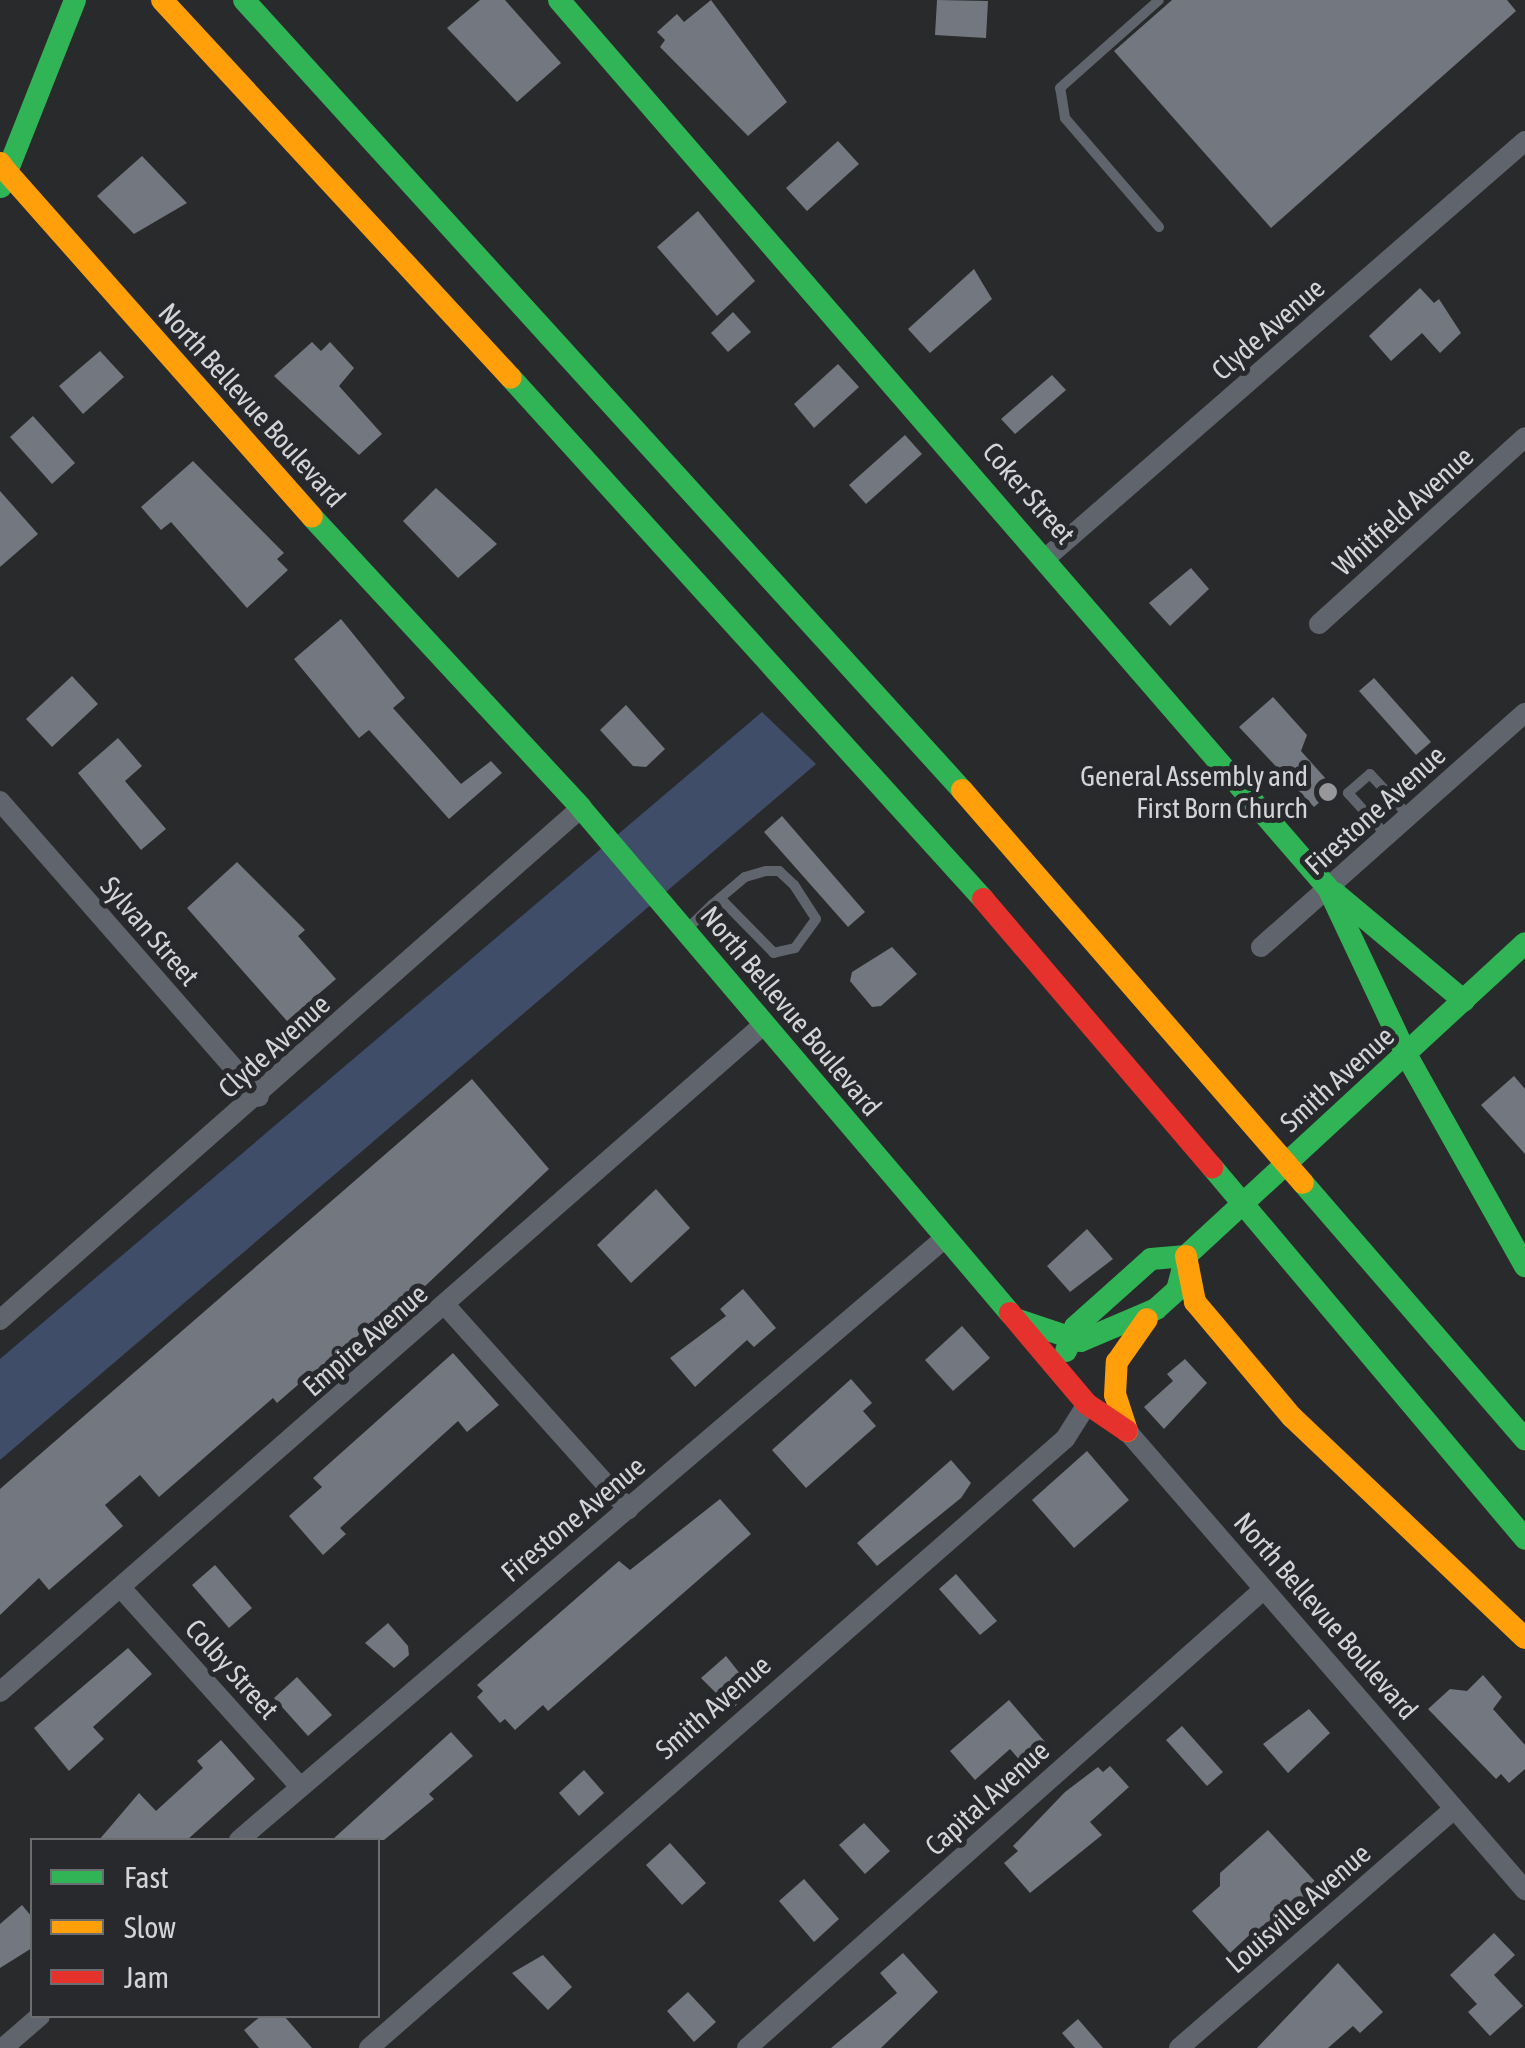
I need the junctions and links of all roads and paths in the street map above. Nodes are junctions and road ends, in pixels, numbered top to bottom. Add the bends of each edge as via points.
1 (75, 0) edge
2 (244, 0) edge
3 (560, 0) edge
4 (1160, 0) edge
5 (165, 4) edge
6 (1525, 140) edge
7 (2, 175) edge
8 (1159, 227) dead end
9 (1525, 438) edge
10 (1046, 558) junction
11 (1319, 624) dead end
12 (1525, 713) edge
13 (0, 802) edge
14 (580, 808) junction
15 (1409, 816) junction
16 (1387, 836) junction
17 (1328, 888) junction
18 (720, 898) junction
19 (684, 932) junction
20 (1525, 943) edge
21 (1261, 947) dead end
22 (1464, 1001) junction
23 (763, 1025) junction
24 (1407, 1056) junction
25 (259, 1097) junction
26 (944, 1239) junction
27 (1186, 1256) junction
28 (1525, 1266) edge
29 (446, 1306) junction
30 (1156, 1309) junction
31 (1012, 1317) junction
32 (0, 1320) edge
33 (1068, 1340) junction
34 (1071, 1386) junction
35 (1087, 1404) junction
36 (1127, 1431) junction
37 (1525, 1439) edge
38 (628, 1508) junction
39 (1525, 1539) edge
40 (122, 1588) junction
41 (1264, 1589) junction
42 (1525, 1638) edge
43 (0, 1692) edge
44 (300, 1787) junction
45 (1453, 1810) junction
46 (241, 1838) edge
47 (1525, 1890) edge
48 (38, 2018) edge
49 (3, 2048) edge
50 (370, 2048) edge
51 (747, 2048) edge
52 (1178, 2048) edge

1 - 7 main road
2 - 37 main road via 827,634
3 - 10 main road, Coker Street
4 - 8 lane via 1060,88 1065,118
5 - 39 main road via 779,667 1193,1143
6 - 10 street, Clyde Avenue
7 - 14 main road, North Bellevue Boulevard
9 - 11 street, Whitfield Avenue
10 - 17 main road, Coker Street
12 - 15 street, Firestone Avenue
13 - 25 street, Sylvan Street
14 - 19 main road, North Bellevue Boulevard
14 - 25 street, Clyde Avenue
15 - 16 street, Firestone Avenue
15 - 16 lane via 1370,774 1348,793
16 - 17 street, Firestone Avenue
17 - 21 street, Firestone Avenue
17 - 22 main road
17 - 24 main road, Coker Street
18 - 18 lane via 745,876 780,872 816,919 795,948 774,953
18 - 19 lane
19 - 23 main road, North Bellevue Boulevard
20 - 22 main road, Smith Avenue
22 - 24 main road, Smith Avenue
23 - 26 main road, North Bellevue Boulevard
23 - 29 street, Empire Avenue
24 - 27 main road, Smith Avenue
24 - 28 main road, Coker Street
25 - 32 street, Clyde Avenue
26 - 31 main road, North Bellevue Boulevard
26 - 38 street, Firestone Avenue
27 - 30 main road, Smith Avenue via 1178,1290
27 - 33 main road, Smith Avenue via 1151,1258
27 - 42 main road via 1196,1302 1292,1417
29 - 38 street
29 - 40 street, Empire Avenue
30 - 33 main road, Smith Avenue via 1100,1337
30 - 36 main road via 1117,1362 1115,1395
31 - 33 main road
31 - 34 main road, North Bellevue Boulevard
33 - 34 main road
34 - 35 main road, North Bellevue Boulevard
35 - 36 main road, North Bellevue Boulevard
35 - 50 street, Smith Avenue via 1064,1439
36 - 41 street, North Bellevue Boulevard
38 - 44 street, Firestone Avenue
40 - 43 street, Empire Avenue
40 - 44 street, Colby Street
41 - 45 street, North Bellevue Boulevard
41 - 51 street, Capital Avenue
44 - 46 street, Firestone Avenue
45 - 47 street, North Bellevue Boulevard
45 - 52 street, Louisville Avenue
48 - 49 street

